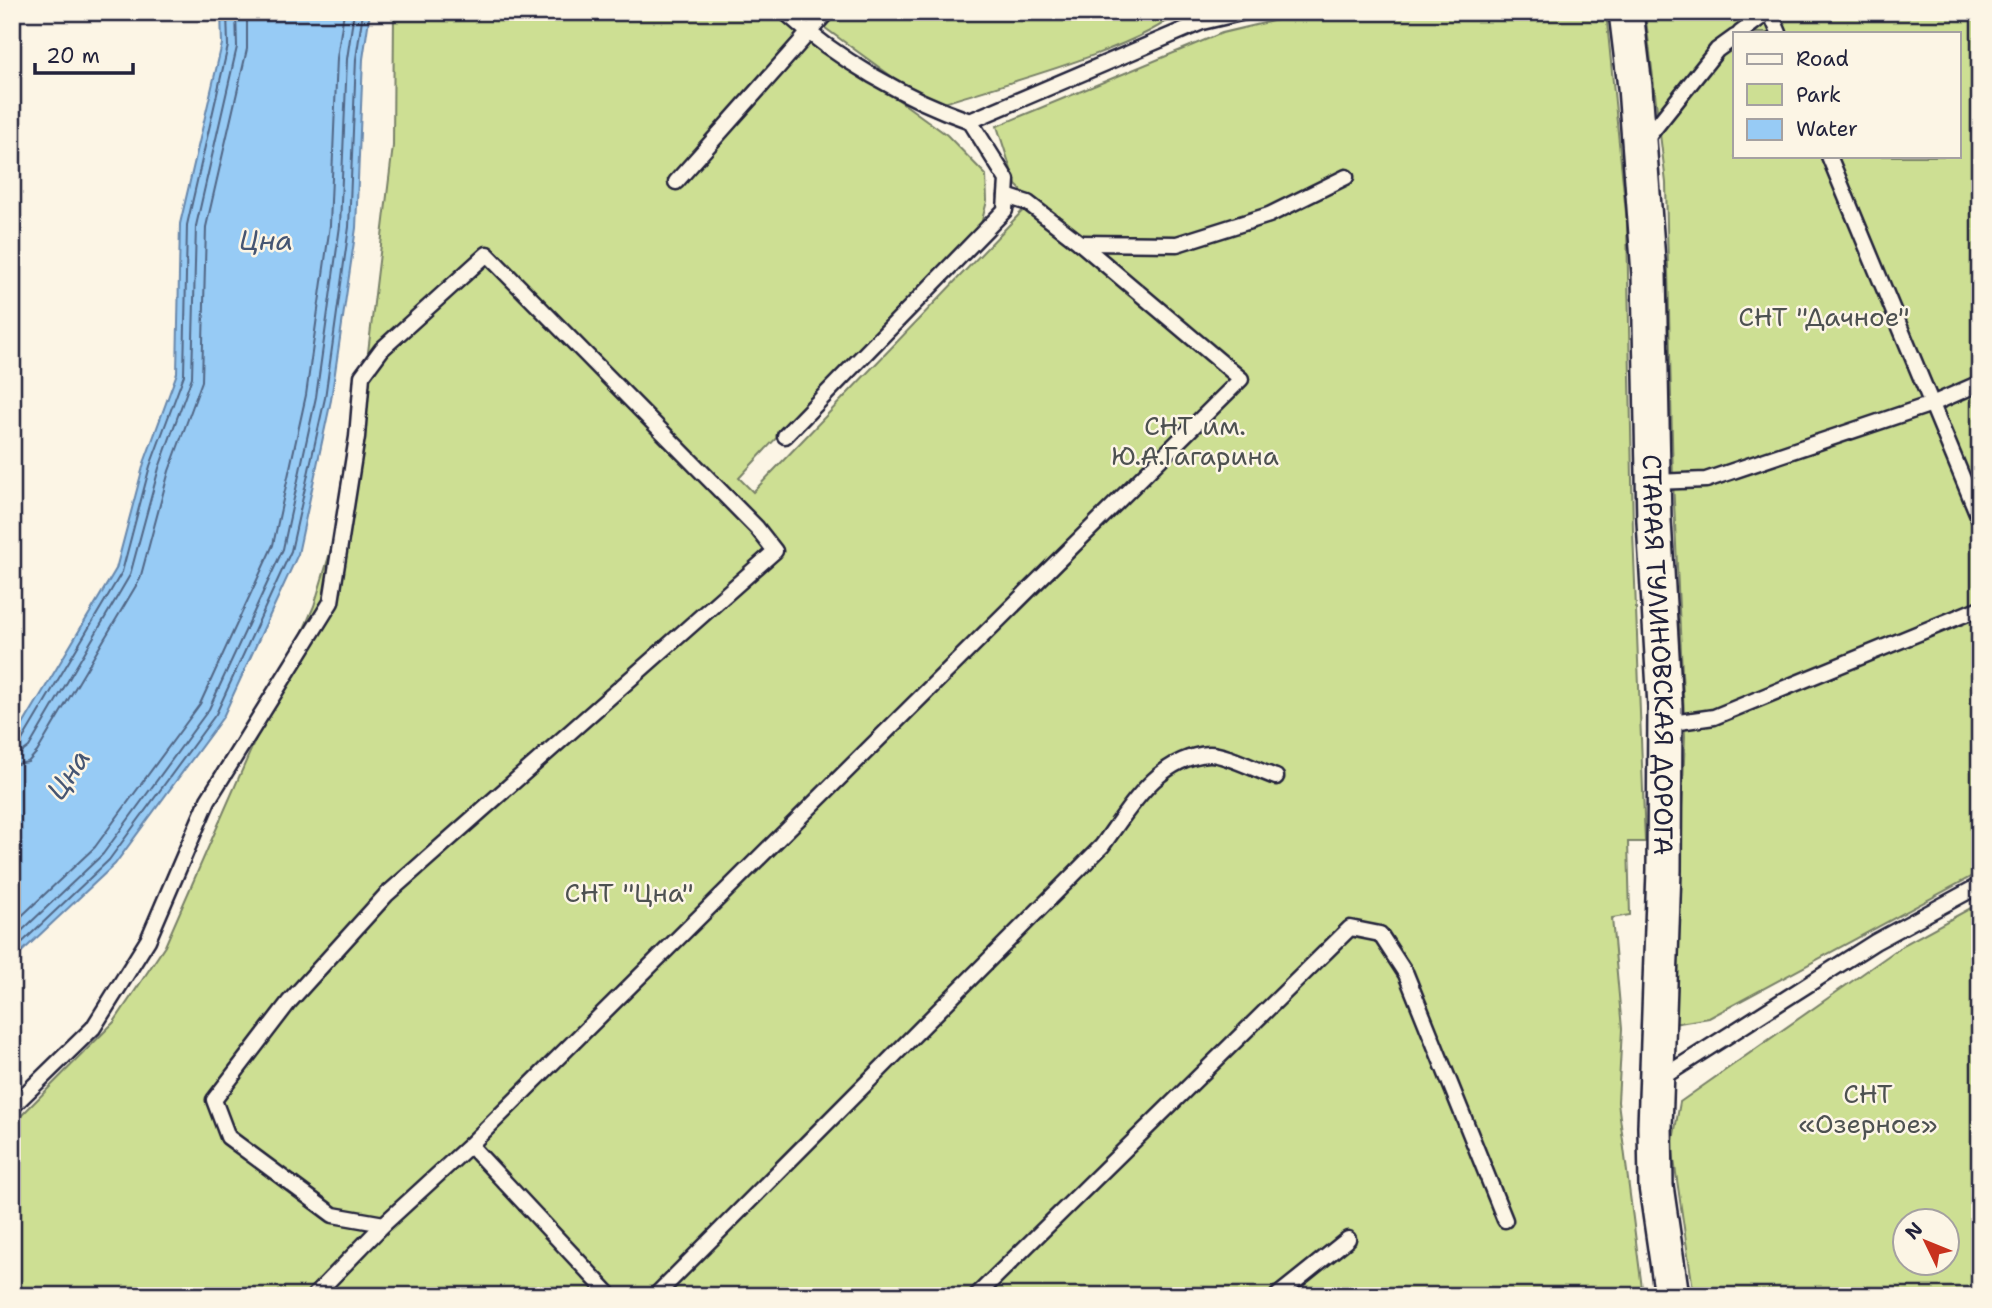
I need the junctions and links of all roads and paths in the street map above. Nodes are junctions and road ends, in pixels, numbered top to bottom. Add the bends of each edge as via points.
1 (785, 12) edge
2 (827, 12) edge
3 (1245, 12) edge
4 (1626, 12) edge
5 (1769, 12) edge
6 (1200, 15) edge
7 (1741, 32) edge
8 (1779, 32) edge
9 (809, 35) junction
10 (1733, 39) edge
11 (970, 121) junction
12 (1640, 146) junction
13 (1830, 158) edge
14 (1346, 177) dead end
15 (676, 182) dead end
16 (1006, 196) junction
17 (1080, 243) junction
18 (1980, 383) edge
19 (1932, 404) junction
20 (785, 436) dead end
21 (1654, 482) junction
22 (1980, 520) edge
23 (1980, 608) edge
24 (1665, 724) junction
25 (1276, 777) dead end
26 (1980, 885) edge
27 (1655, 1082) junction
28 (12, 1107) edge
29 (470, 1145) junction
30 (1505, 1220) dead end
31 (384, 1224) junction
32 (1348, 1239) dead end
33 (314, 1296) edge
34 (611, 1296) edge
35 (655, 1296) edge
36 (976, 1296) edge
37 (1277, 1296) edge
38 (1672, 1296) edge

1 - 9 lane
2 - 9 lane
3 - 6 lane
4 - 12 street, СТАРАЯ ТУЛИНОВСКАЯ ДОРОГА
5 - 7 lane
5 - 8 lane
6 - 11 lane
9 - 11 lane via 926,106
9 - 15 lane
10 - 12 lane via 1717,51
11 - 16 lane via 1007,180
12 - 21 street, СТАРАЯ ТУЛИНОВСКАЯ ДОРОГА via 1649,274
13 - 19 lane
14 - 17 lane via 1269,215 1177,244
16 - 17 lane via 1028,203
16 - 20 lane via 1005,211
17 - 29 lane via 1241,379
18 - 19 lane
19 - 21 lane via 1706,480
19 - 22 lane
21 - 24 street, СТАРАЯ ТУЛИНОВСКАЯ ДОРОГА
23 - 24 lane via 1714,717
24 - 27 street, СТАРАЯ ТУЛИНОВСКАЯ ДОРОГА
25 - 35 lane via 1211,754 1176,764 1146,787 1102,846
26 - 27 lane via 1875,942
27 - 38 street, СТАРАЯ ТУЛИНОВСКАЯ ДОРОГА via 1656,1186
28 - 31 lane via 93,1028 148,940 208,800 331,602 358,438 362,376 382,349 487,254 775,551 386,895 289,1002 214,1100 228,1138 333,1214
29 - 31 lane
29 - 34 lane
30 - 36 lane via 1406,974 1380,934 1350,928
31 - 33 lane
32 - 37 lane

